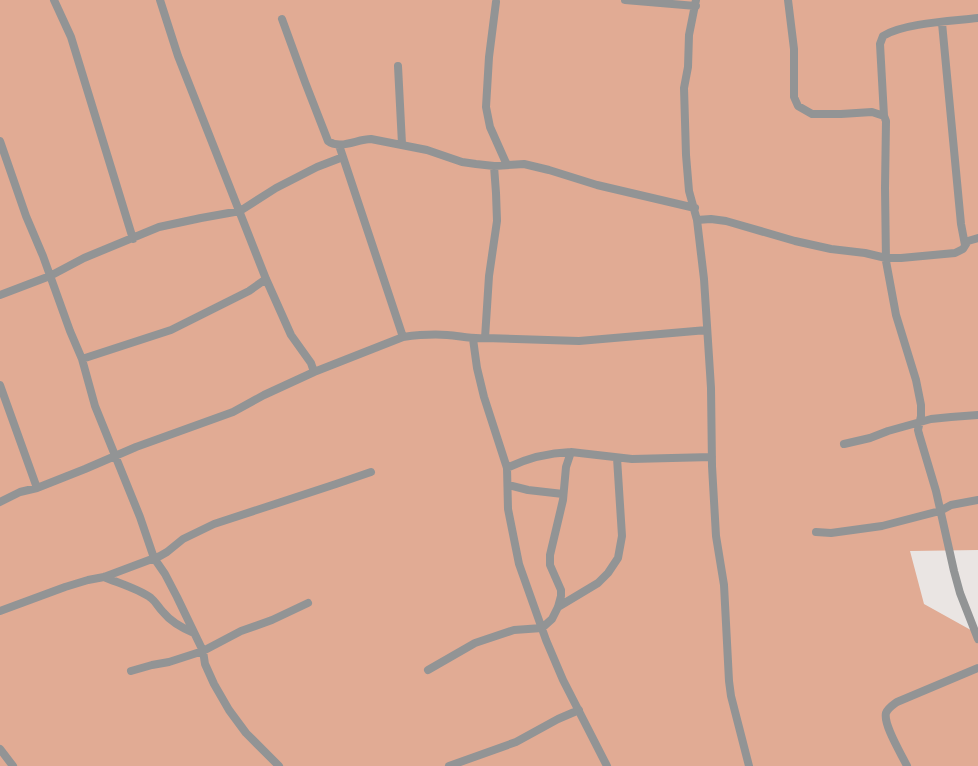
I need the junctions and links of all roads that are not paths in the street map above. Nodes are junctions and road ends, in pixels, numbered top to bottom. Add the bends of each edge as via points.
1 (54, 0) edge
2 (160, 0) edge
3 (625, 0) edge
4 (788, 0) edge
5 (496, 2) dead end
6 (696, 3) edge
7 (978, 18) edge
8 (282, 19) dead end
9 (942, 23) junction
10 (398, 66) dead end
11 (884, 116) junction
12 (0, 141) edge
13 (402, 144) junction
14 (339, 145) junction
15 (343, 157) junction
16 (508, 164) junction
17 (494, 166) junction
18 (694, 208) junction
19 (240, 211) junction
20 (697, 220) junction
21 (978, 238) edge
22 (133, 239) junction
23 (965, 245) junction
24 (886, 258) junction
25 (50, 276) junction
26 (266, 279) junction
27 (0, 295) edge
28 (707, 330) junction
29 (404, 337) junction
30 (485, 338) junction
31 (473, 339) junction
32 (82, 359) junction
33 (314, 372) junction
34 (0, 385) edge
35 (978, 415) edge
36 (920, 424) junction
37 (844, 444) dead end
38 (571, 452) junction
39 (116, 456) junction
40 (712, 457) junction
41 (617, 458) junction
42 (507, 468) junction
43 (371, 472) dead end
44 (508, 485) junction
45 (37, 488) junction
46 (563, 494) junction
47 (978, 500) edge
48 (0, 502) edge
49 (940, 511) junction
50 (816, 532) dead end
51 (154, 558) junction
52 (104, 577) junction
53 (308, 603) dead end
54 (558, 607) junction
55 (0, 611) edge
56 (542, 628) junction
57 (194, 633) junction
58 (978, 639) edge
59 (203, 651) junction
60 (978, 668) edge
61 (428, 670) dead end
62 (131, 671) dead end
63 (579, 710) junction
64 (0, 749) edge
65 (13, 766) edge
66 (279, 766) edge
67 (449, 766) edge
68 (606, 766) edge
69 (749, 766) edge
70 (907, 766) edge

1 - 22 street via 71,37
2 - 19 street via 178,56
3 - 6 street
4 - 11 street via 794,50 794,97 798,106 812,114 872,112
5 - 16 street via 486,107 490,127
6 - 18 street via 689,35 684,103 688,184
7 - 9 street
8 - 14 street via 328,140
9 - 11 street via 910,27 888,32 883,36 880,44
9 - 23 street
10 - 13 street
11 - 24 street
12 - 25 street
13 - 14 street via 365,139
13 - 17 street via 462,162
14 - 15 street
15 - 19 street via 276,188
15 - 29 street
16 - 17 street
16 - 18 street via 524,164 597,185
17 - 30 street via 496,221
18 - 20 street
19 - 22 street via 159,228
19 - 26 street
20 - 24 street via 726,221 795,241
20 - 28 street
21 - 23 street via 970,240
22 - 25 street via 84,258
23 - 24 street via 964,249 955,253
24 - 36 street via 896,315 922,405
25 - 27 street
25 - 32 street
26 - 32 street via 249,291 171,330
26 - 33 street via 291,335 311,363
28 - 30 street via 579,341
28 - 40 street
29 - 31 street via 419,334
29 - 33 street
30 - 31 street
31 - 42 street via 484,397
32 - 39 street via 95,406
33 - 39 street via 233,412
34 - 45 street
35 - 36 street via 936,419
36 - 37 street
36 - 49 street via 918,430
38 - 41 street
38 - 42 street via 538,456
38 - 46 street via 566,467
39 - 45 street
39 - 51 street
40 - 41 street
40 - 69 street via 716,536 724,585 731,696
41 - 54 street via 622,536 618,558 598,583
42 - 44 street
43 - 51 street via 214,524 183,539 167,552
44 - 46 street
44 - 56 street via 508,509 519,564
45 - 48 street via 20,492
46 - 54 street via 549,560 561,590
47 - 49 street via 951,505
49 - 50 street via 882,526
49 - 58 street via 960,593
51 - 52 street
51 - 57 street via 165,574
52 - 55 street via 65,587
52 - 57 street via 149,596 166,617
53 - 59 street via 272,620 240,631
54 - 56 street via 552,619
56 - 61 street via 514,630 475,643
56 - 63 street
57 - 59 street
59 - 62 street
59 - 66 street via 205,664 228,710 246,733
60 - 70 street via 890,707 886,713 888,727
63 - 67 street via 516,742
63 - 68 street
64 - 65 street

